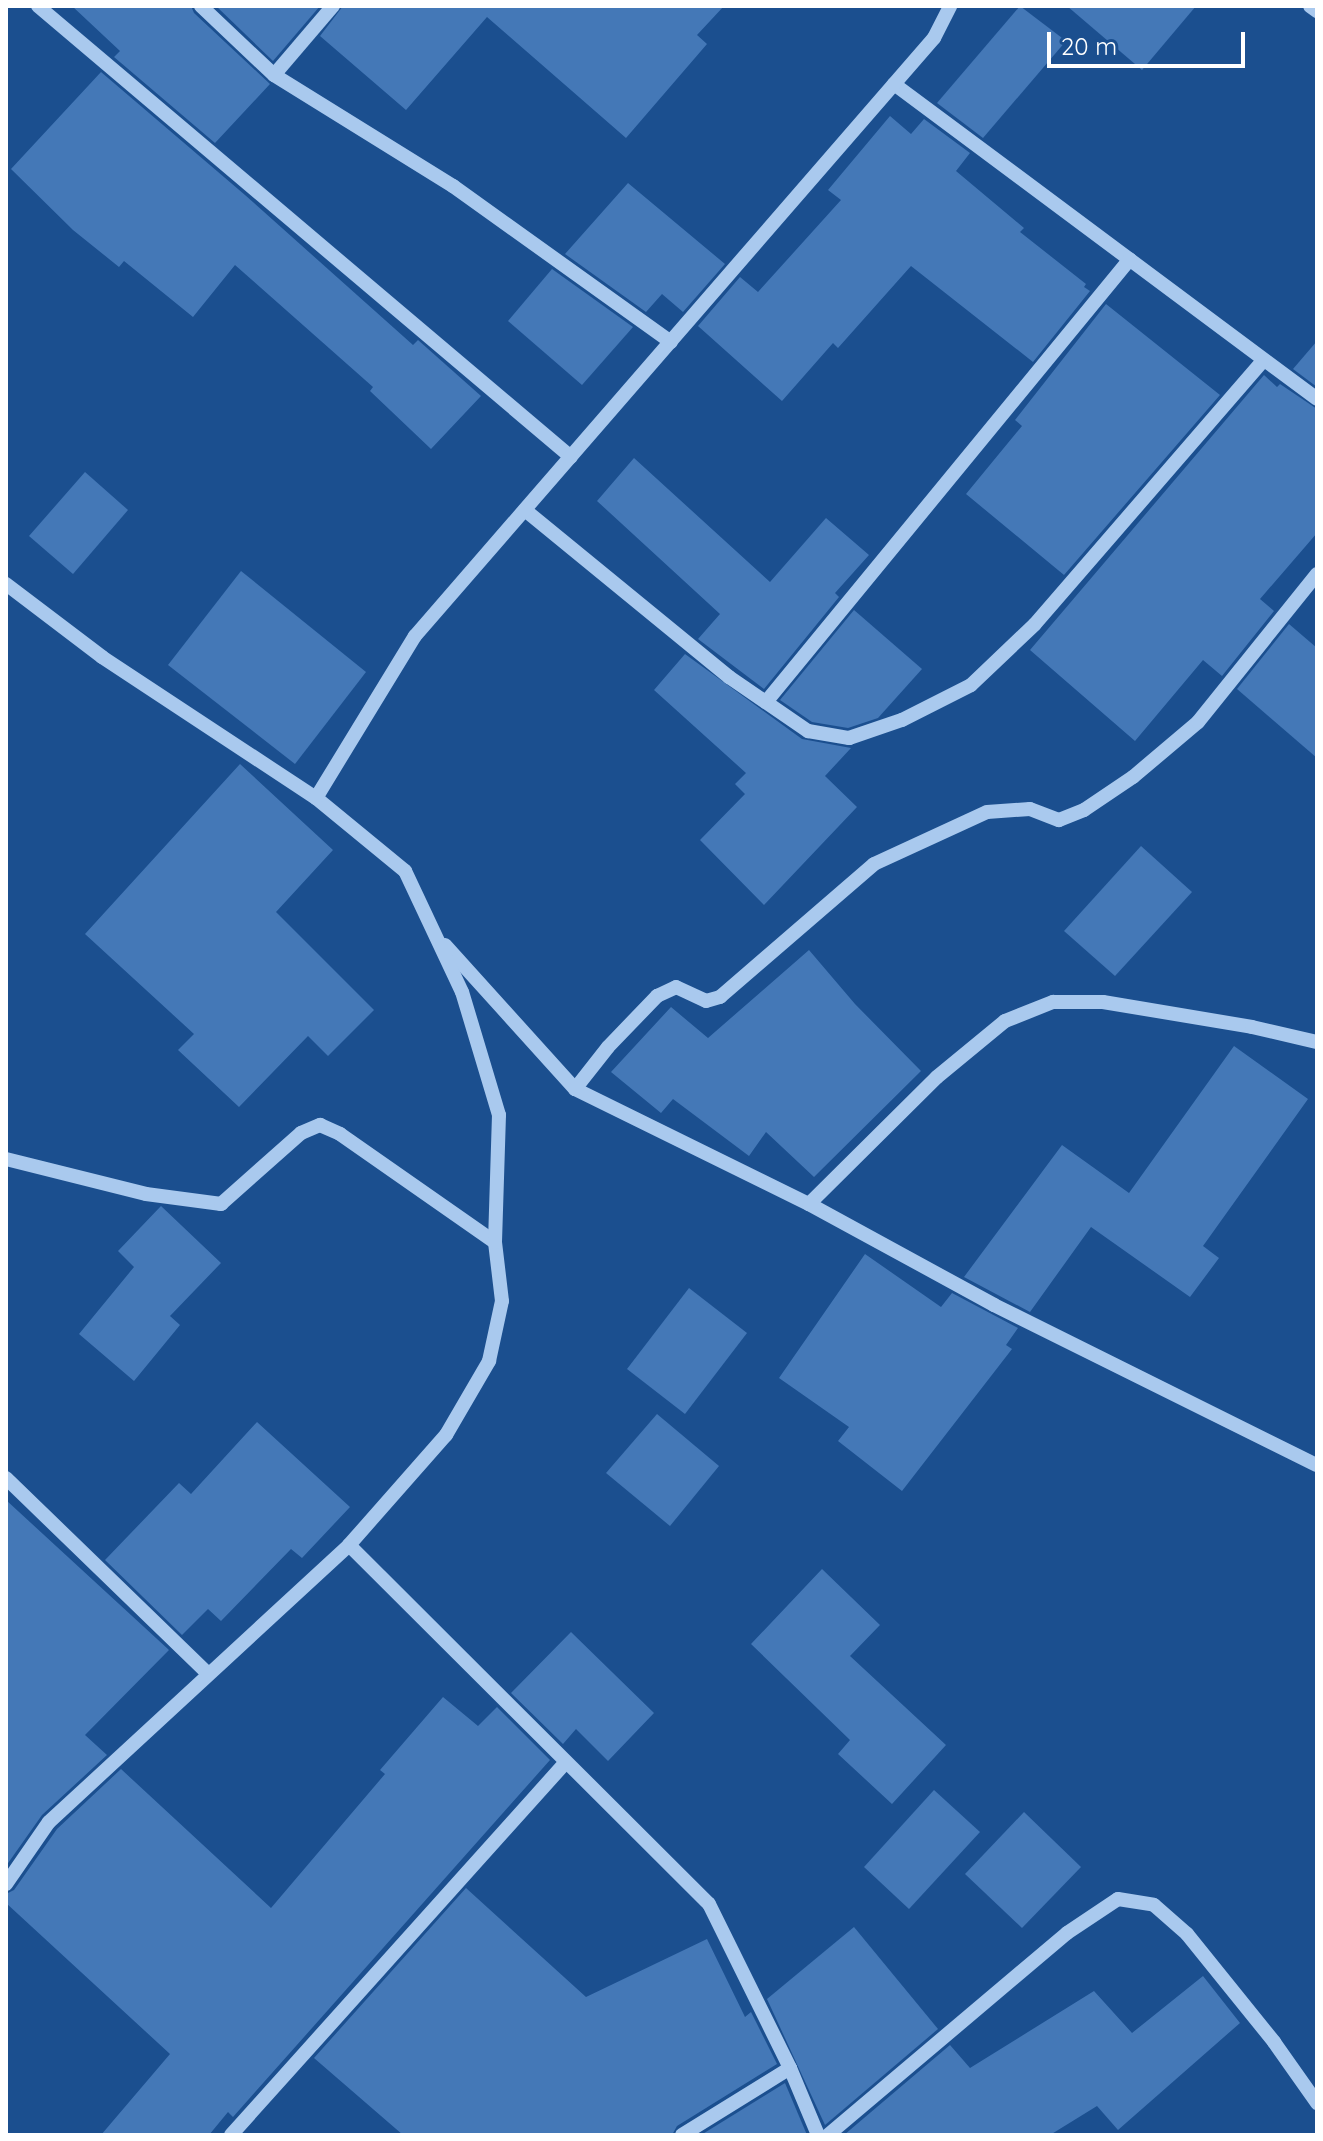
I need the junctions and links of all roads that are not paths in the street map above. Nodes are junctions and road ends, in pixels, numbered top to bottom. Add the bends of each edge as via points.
1 (38, 6) edge
2 (201, 6) edge
3 (333, 6) edge
4 (950, 6) edge
5 (1310, 6) edge
6 (1317, 11) edge
7 (274, 75) junction
8 (894, 84) junction
9 (1130, 259) junction
10 (671, 342) junction
11 (1264, 360) junction
12 (1317, 399) edge
13 (571, 457) junction
14 (525, 510) junction
15 (1317, 574) edge
16 (6, 584) edge
17 (766, 702) junction
18 (316, 798) junction
19 (434, 933) junction
20 (1317, 1042) edge
21 (575, 1089) junction
22 (6, 1159) edge
23 (809, 1204) junction
24 (495, 1242) junction
25 (1317, 1465) edge
26 (6, 1478) edge
27 (349, 1545) junction
28 (208, 1674) junction
29 (566, 1762) junction
30 (6, 1884) edge
31 (790, 2068) junction
32 (1317, 2103) edge
33 (231, 2135) edge
34 (682, 2135) edge
35 (818, 2135) edge
36 (828, 2135) edge

1 - 13 street
2 - 7 street
3 - 7 street
4 - 8 street via 934,38
5 - 6 street
7 - 10 street via 453,186
8 - 9 street
8 - 10 street
9 - 11 street
9 - 17 street
10 - 13 street
11 - 12 street
11 - 17 street via 1035,624 971,685 902,720 849,738 808,731
13 - 14 street
14 - 17 street
14 - 18 street via 415,636
15 - 21 street via 1198,722 1133,777 1059,820 1030,809 987,812 874,864 720,997 706,1001 676,987 657,996
16 - 18 street via 102,657
18 - 19 street via 405,871
19 - 21 street
19 - 24 street via 462,992 499,1115
20 - 23 street via 1103,1002 1053,1002 993,1030 937,1077
21 - 23 street
22 - 24 street via 146,1194 221,1204 301,1133 320,1125
23 - 25 street via 994,1305
24 - 27 street via 502,1301 489,1361 446,1435
26 - 28 street
27 - 28 street
27 - 29 street
28 - 30 street via 49,1822
29 - 31 street via 709,1904
29 - 33 street
31 - 34 street
31 - 35 street
32 - 36 street via 1187,1934 1154,1905 1118,1899 1067,1933

